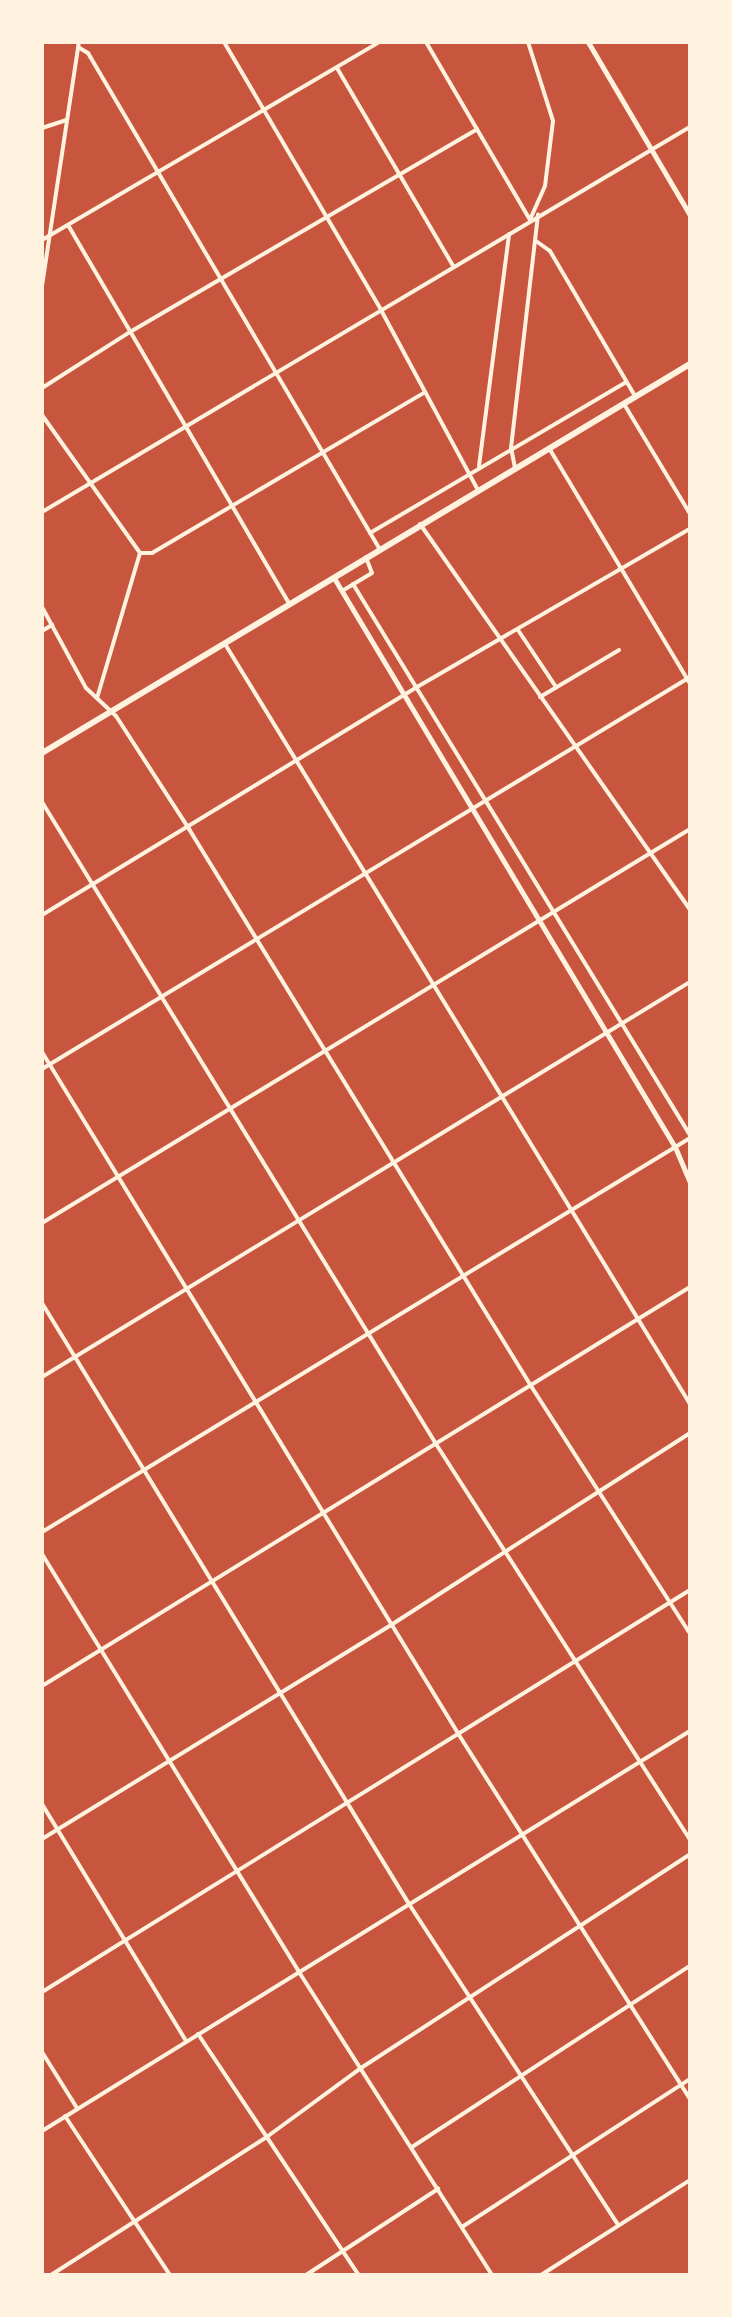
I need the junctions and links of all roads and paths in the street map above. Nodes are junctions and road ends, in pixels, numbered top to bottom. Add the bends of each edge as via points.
1 (224, 42) edge
2 (380, 42) edge
3 (426, 42) edge
4 (528, 42) edge
5 (588, 42) edge
6 (79, 44) edge
7 (369, 45) edge
8 (337, 68) junction
9 (263, 110) junction
10 (66, 120) junction
11 (690, 127) edge
12 (42, 128) edge
13 (477, 129) junction
14 (652, 150) junction
15 (157, 172) junction
16 (398, 174) junction
17 (538, 215) junction
18 (690, 215) edge
19 (326, 217) junction
20 (530, 220) junction
21 (68, 225) junction
22 (509, 234) junction
23 (49, 236) junction
24 (42, 240) edge
25 (536, 241) junction
26 (453, 266) junction
27 (221, 280) junction
28 (42, 286) edge
29 (381, 310) junction
30 (130, 332) junction
31 (690, 364) edge
32 (275, 371) junction
33 (626, 382) junction
34 (42, 388) edge
35 (426, 392) junction
36 (635, 397) junction
37 (624, 404) junction
38 (42, 415) edge
39 (185, 425) junction
40 (511, 448) junction
41 (549, 448) junction
42 (323, 453) junction
43 (479, 467) junction
44 (515, 468) junction
45 (470, 472) junction
46 (91, 481) junction
47 (478, 490) junction
48 (233, 506) junction
49 (42, 512) edge
50 (690, 514) edge
51 (420, 524) junction
52 (690, 529) edge
53 (370, 533) junction
54 (379, 548) junction
55 (140, 553) junction
56 (366, 557) junction
57 (621, 569) junction
58 (333, 577) junction
59 (353, 584) junction
60 (342, 591) junction
61 (289, 603) junction
62 (42, 607) edge
63 (52, 625) junction
64 (518, 630) junction
65 (42, 631) edge
66 (500, 640) junction
67 (224, 642) junction
68 (619, 650) dead end
69 (689, 680) edge
70 (417, 687) junction
71 (556, 687) junction
72 (404, 696) junction
73 (540, 697) junction
74 (96, 699) junction
75 (109, 711) junction
76 (574, 745) junction
77 (42, 753) edge
78 (297, 760) junction
79 (487, 799) junction
80 (42, 802) edge
81 (471, 808) junction
82 (189, 829) junction
83 (690, 829) edge
84 (650, 853) junction
85 (366, 872) junction
86 (93, 884) junction
87 (690, 909) edge
88 (554, 911) junction
89 (42, 915) edge
90 (538, 921) junction
91 (256, 937) junction
92 (690, 982) edge
93 (433, 985) junction
94 (161, 996) junction
95 (622, 1023) junction
96 (607, 1032) junction
97 (325, 1049) junction
98 (42, 1052) edge
99 (50, 1065) junction
100 (42, 1069) edge
101 (500, 1096) junction
102 (231, 1108) junction
103 (690, 1136) edge
104 (675, 1147) junction
105 (396, 1160) junction
106 (118, 1177) junction
107 (690, 1183) edge
108 (571, 1210) junction
109 (299, 1220) junction
110 (42, 1223) edge
111 (463, 1276) junction
112 (690, 1287) edge
113 (187, 1289) junction
114 (42, 1303) edge
115 (635, 1320) junction
116 (368, 1333) junction
117 (75, 1356) junction
118 (42, 1377) edge
119 (531, 1386) junction
120 (257, 1401) junction
121 (690, 1404) edge
122 (690, 1433) edge
123 (436, 1444) junction
124 (145, 1468) junction
125 (599, 1491) junction
126 (324, 1513) junction
127 (42, 1532) edge
128 (504, 1553) junction
129 (42, 1554) edge
130 (213, 1580) junction
131 (690, 1590) edge
132 (670, 1603) junction
133 (391, 1625) junction
134 (690, 1634) edge
135 (101, 1650) junction
136 (576, 1663) junction
137 (42, 1686) edge
138 (281, 1692) junction
139 (690, 1731) edge
140 (459, 1735) junction
141 (169, 1760) junction
142 (639, 1763) junction
143 (349, 1803) junction
144 (42, 1804) edge
145 (57, 1829) junction
146 (522, 1835) junction
147 (42, 1839) edge
148 (690, 1839) edge
149 (690, 1854) edge
150 (237, 1872) junction
151 (409, 1904) junction
152 (579, 1926) junction
153 (126, 1941) junction
154 (690, 1966) edge
155 (299, 1972) junction
156 (42, 1992) edge
157 (470, 1997) junction
158 (631, 2005) junction
159 (198, 2034) junction
160 (186, 2041) junction
161 (42, 2052) edge
162 (361, 2068) junction
163 (521, 2075) junction
164 (690, 2079) edge
165 (681, 2085) junction
166 (690, 2099) edge
167 (77, 2108) junction
168 (65, 2116) junction
169 (42, 2131) edge
170 (268, 2136) junction
171 (412, 2147) junction
172 (572, 2156) junction
173 (690, 2180) edge
174 (438, 2189) junction
175 (134, 2221) junction
176 (618, 2225) junction
177 (462, 2227) junction
178 (344, 2251) junction
179 (51, 2275) edge
180 (170, 2275) edge
181 (306, 2275) edge
182 (359, 2275) edge
183 (492, 2275) edge
184 (541, 2275) edge

1 - 9 street
2 - 7 street
3 - 13 street
4 - 20 street via 553,121 545,186
5 - 14 main road
6 - 10 street
6 - 15 street
7 - 8 street
8 - 9 street
8 - 16 street
9 - 15 street
9 - 19 street
10 - 12 street
10 - 23 street
11 - 14 street
13 - 16 street
13 - 20 street
14 - 17 street
14 - 18 main road
15 - 21 street
15 - 27 street
16 - 19 street
16 - 26 street
17 - 20 street
17 - 25 street
19 - 27 street
19 - 29 street
20 - 22 street
21 - 23 street
21 - 30 street
22 - 26 street
22 - 43 street
23 - 24 street
23 - 28 street
25 - 33 street via 550,251
25 - 40 street
26 - 29 street
27 - 30 street
27 - 32 street
29 - 32 street
29 - 35 street
30 - 34 street
30 - 39 street
31 - 36 main road
32 - 39 street
32 - 42 street
33 - 36 street
33 - 40 street
35 - 42 street
35 - 45 street
36 - 37 main road
37 - 41 main road
37 - 50 street
38 - 46 street
39 - 46 street
39 - 48 street
40 - 43 street
40 - 44 street
41 - 44 main road
41 - 57 street
42 - 48 street
42 - 53 street
43 - 45 street
44 - 47 main road
45 - 47 street
45 - 53 street
46 - 49 street
46 - 55 street
47 - 51 main road
48 - 55 street via 152,553
48 - 61 street
51 - 54 main road
51 - 66 street
52 - 57 street
53 - 54 street
54 - 56 main road
55 - 74 street
56 - 58 main road
56 - 59 street via 372,573
57 - 64 street
57 - 69 street
58 - 60 main road
58 - 61 main road
59 - 60 street
59 - 70 street
60 - 72 main road
61 - 67 main road
62 - 63 street
63 - 65 street
63 - 74 street
64 - 66 street
64 - 71 street
66 - 70 street
66 - 73 street
67 - 75 main road
67 - 78 street
68 - 71 street
69 - 76 street
70 - 72 street
70 - 79 street
71 - 73 street
72 - 78 street
72 - 81 main road
73 - 76 street
74 - 75 street
75 - 77 main road
75 - 82 street
76 - 79 street
76 - 84 street
78 - 82 street
78 - 85 street
79 - 81 street
79 - 88 street
80 - 86 street
81 - 85 street
81 - 90 main road
82 - 86 street
82 - 91 street
83 - 84 street
84 - 87 street
84 - 88 street
85 - 91 street
85 - 93 street
86 - 89 street
86 - 94 street
88 - 90 street
88 - 95 street
90 - 93 street
90 - 96 main road
91 - 94 street
91 - 97 street
92 - 95 street
93 - 97 street
93 - 101 street
94 - 99 street
94 - 102 street
95 - 96 street
95 - 103 street
96 - 101 street
96 - 104 main road
97 - 102 street
97 - 105 street
98 - 99 street
99 - 100 street
99 - 106 street
101 - 105 street
101 - 108 street
102 - 106 street
102 - 109 street
103 - 104 street
104 - 107 main road
104 - 108 street
105 - 109 street
105 - 111 street
106 - 110 street
106 - 113 street
108 - 111 street
108 - 115 street
109 - 113 street
109 - 116 street
111 - 116 street
111 - 119 street
112 - 115 street
113 - 117 street
113 - 120 street
114 - 117 street
115 - 119 street
115 - 121 street
116 - 120 street
116 - 123 street
117 - 118 street
117 - 124 street
119 - 123 street
119 - 125 street
120 - 124 street
120 - 126 street
122 - 125 street
123 - 126 street
123 - 128 street
124 - 127 street
124 - 130 street
125 - 128 street
125 - 132 street
126 - 130 street
126 - 133 street
128 - 133 street
128 - 136 street
129 - 135 street
130 - 135 street
130 - 138 street
131 - 132 street
132 - 134 street
132 - 136 street
133 - 138 street
133 - 140 street
135 - 137 street
135 - 141 street
136 - 140 street
136 - 142 street
138 - 141 street
138 - 143 street
139 - 142 street
140 - 143 street
140 - 146 street
141 - 145 street
141 - 150 street
142 - 146 street
142 - 148 street
143 - 150 street
143 - 151 street
144 - 145 street
145 - 147 street
145 - 153 street
146 - 151 street
146 - 152 street
149 - 152 street
150 - 153 street
150 - 155 street
151 - 155 street
151 - 157 street
152 - 157 street
152 - 158 street
153 - 156 street
153 - 160 street
154 - 158 street
155 - 159 street
155 - 162 street
157 - 162 street
157 - 163 street
158 - 163 street
158 - 165 street
159 - 160 street
159 - 170 street
160 - 167 street
161 - 167 street
162 - 170 street
162 - 171 street
163 - 171 street
163 - 172 street
164 - 165 street
165 - 166 street
165 - 172 street
167 - 168 street
168 - 169 street
168 - 175 street
170 - 175 street
170 - 178 street
171 - 174 street
172 - 176 street
172 - 177 street
173 - 176 street
174 - 177 street
174 - 178 street
175 - 179 street
175 - 180 street
176 - 184 street
177 - 183 street
178 - 181 street
178 - 182 street

